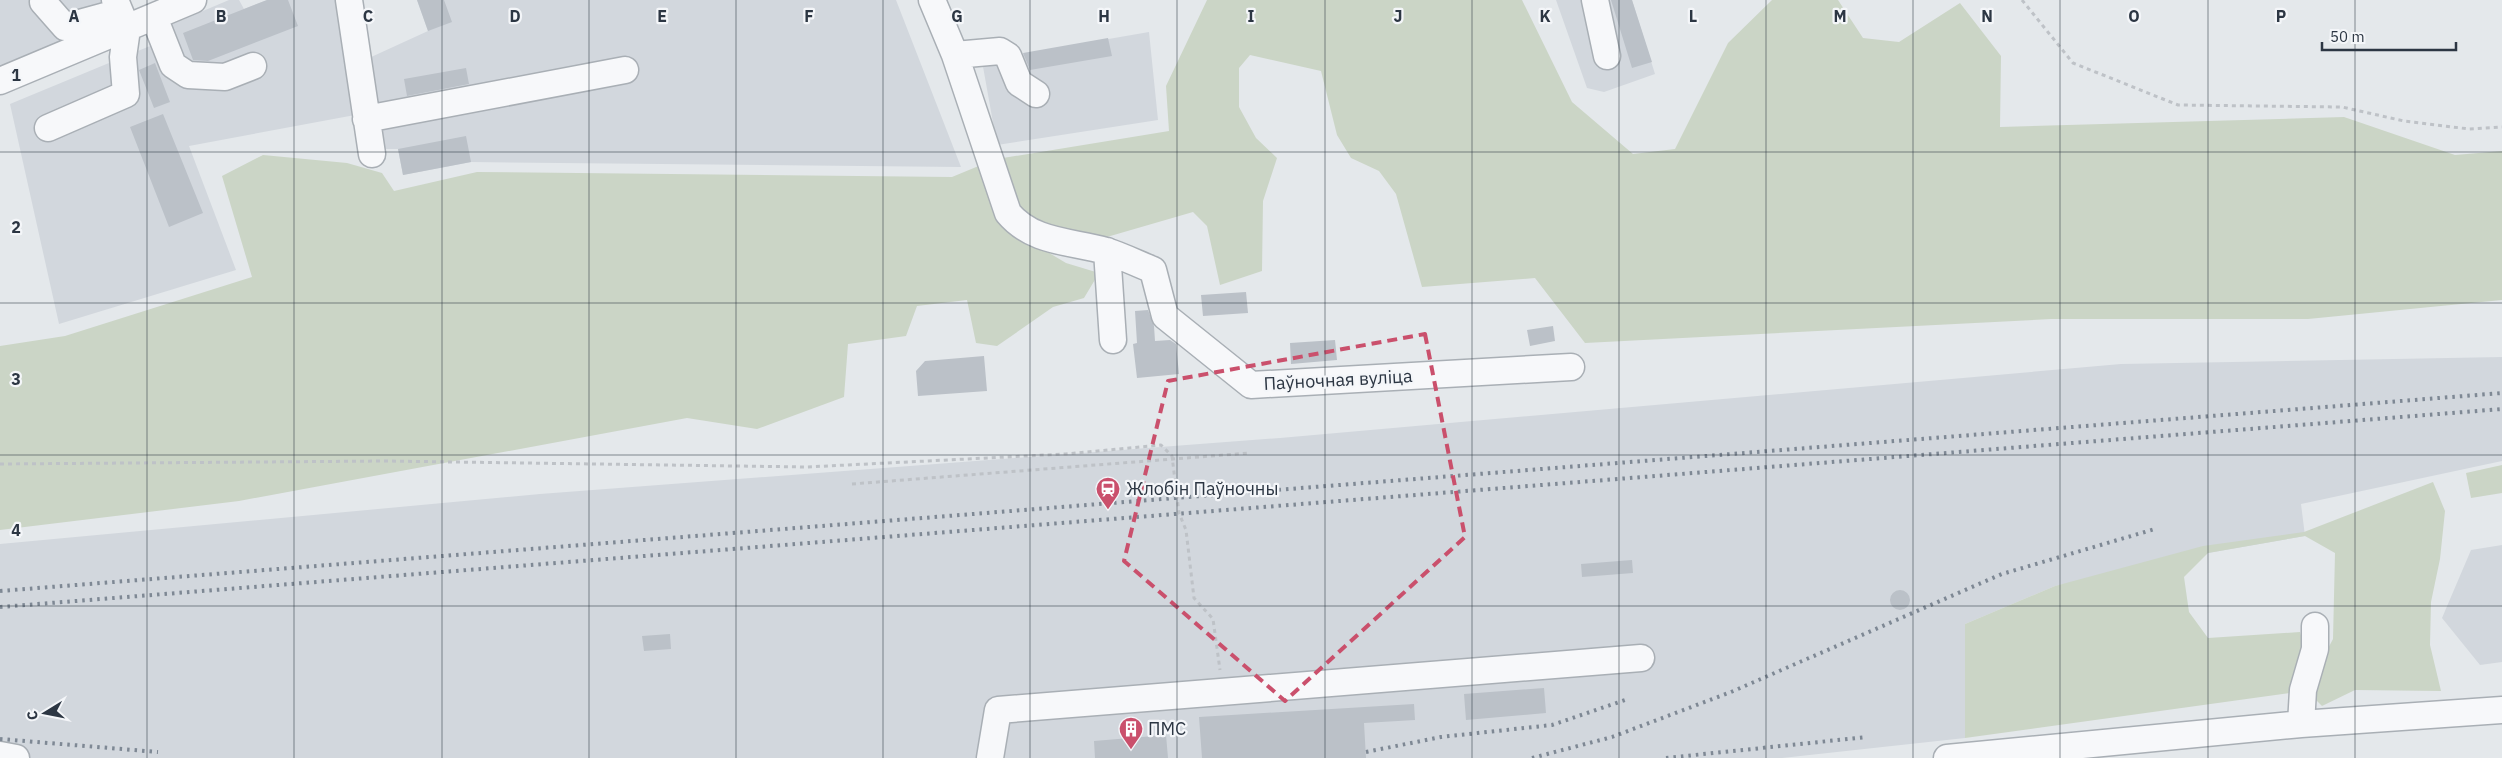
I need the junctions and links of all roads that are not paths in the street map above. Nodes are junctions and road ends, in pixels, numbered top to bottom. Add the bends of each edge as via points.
1 (193, 0) edge
2 (349, 0) edge
3 (932, 0) edge
4 (1595, 0) edge
5 (43, 2) dead end
6 (121, 14) edge
7 (154, 18) junction
8 (955, 55) junction
9 (1608, 56) dead end
10 (253, 66) dead end
11 (625, 70) dead end
12 (0, 80) edge
13 (1036, 94) dead end
14 (366, 119) junction
15 (48, 128) dead end
16 (372, 154) dead end
17 (1107, 251) junction
18 (1113, 340) dead end
19 (1571, 366) dead end
20 (2315, 626) dead end
21 (1641, 658) dead end
22 (2502, 710) edge
23 (2300, 724) junction
24 (0, 755) edge
25 (16, 758) edge
26 (990, 758) edge
27 (1947, 758) edge

1 - 7 lane
2 - 14 lane
3 - 8 lane
4 - 9 lane
5 - 6 lane via 65,27
6 - 7 lane
6 - 12 lane
6 - 15 lane via 126,94
7 - 10 lane via 173,65 188,75 225,77
8 - 13 lane via 1000,51 1008,56 1019,83
8 - 17 lane via 1008,213 1019,227 1038,235
11 - 14 lane
14 - 16 lane
17 - 18 lane
17 - 19 lane, Паўночная вуліца via 1153,270 1165,316 1251,385
20 - 23 lane via 2315,649 2303,690
21 - 26 lane via 998,710
22 - 23 lane
23 - 27 lane
24 - 25 lane

